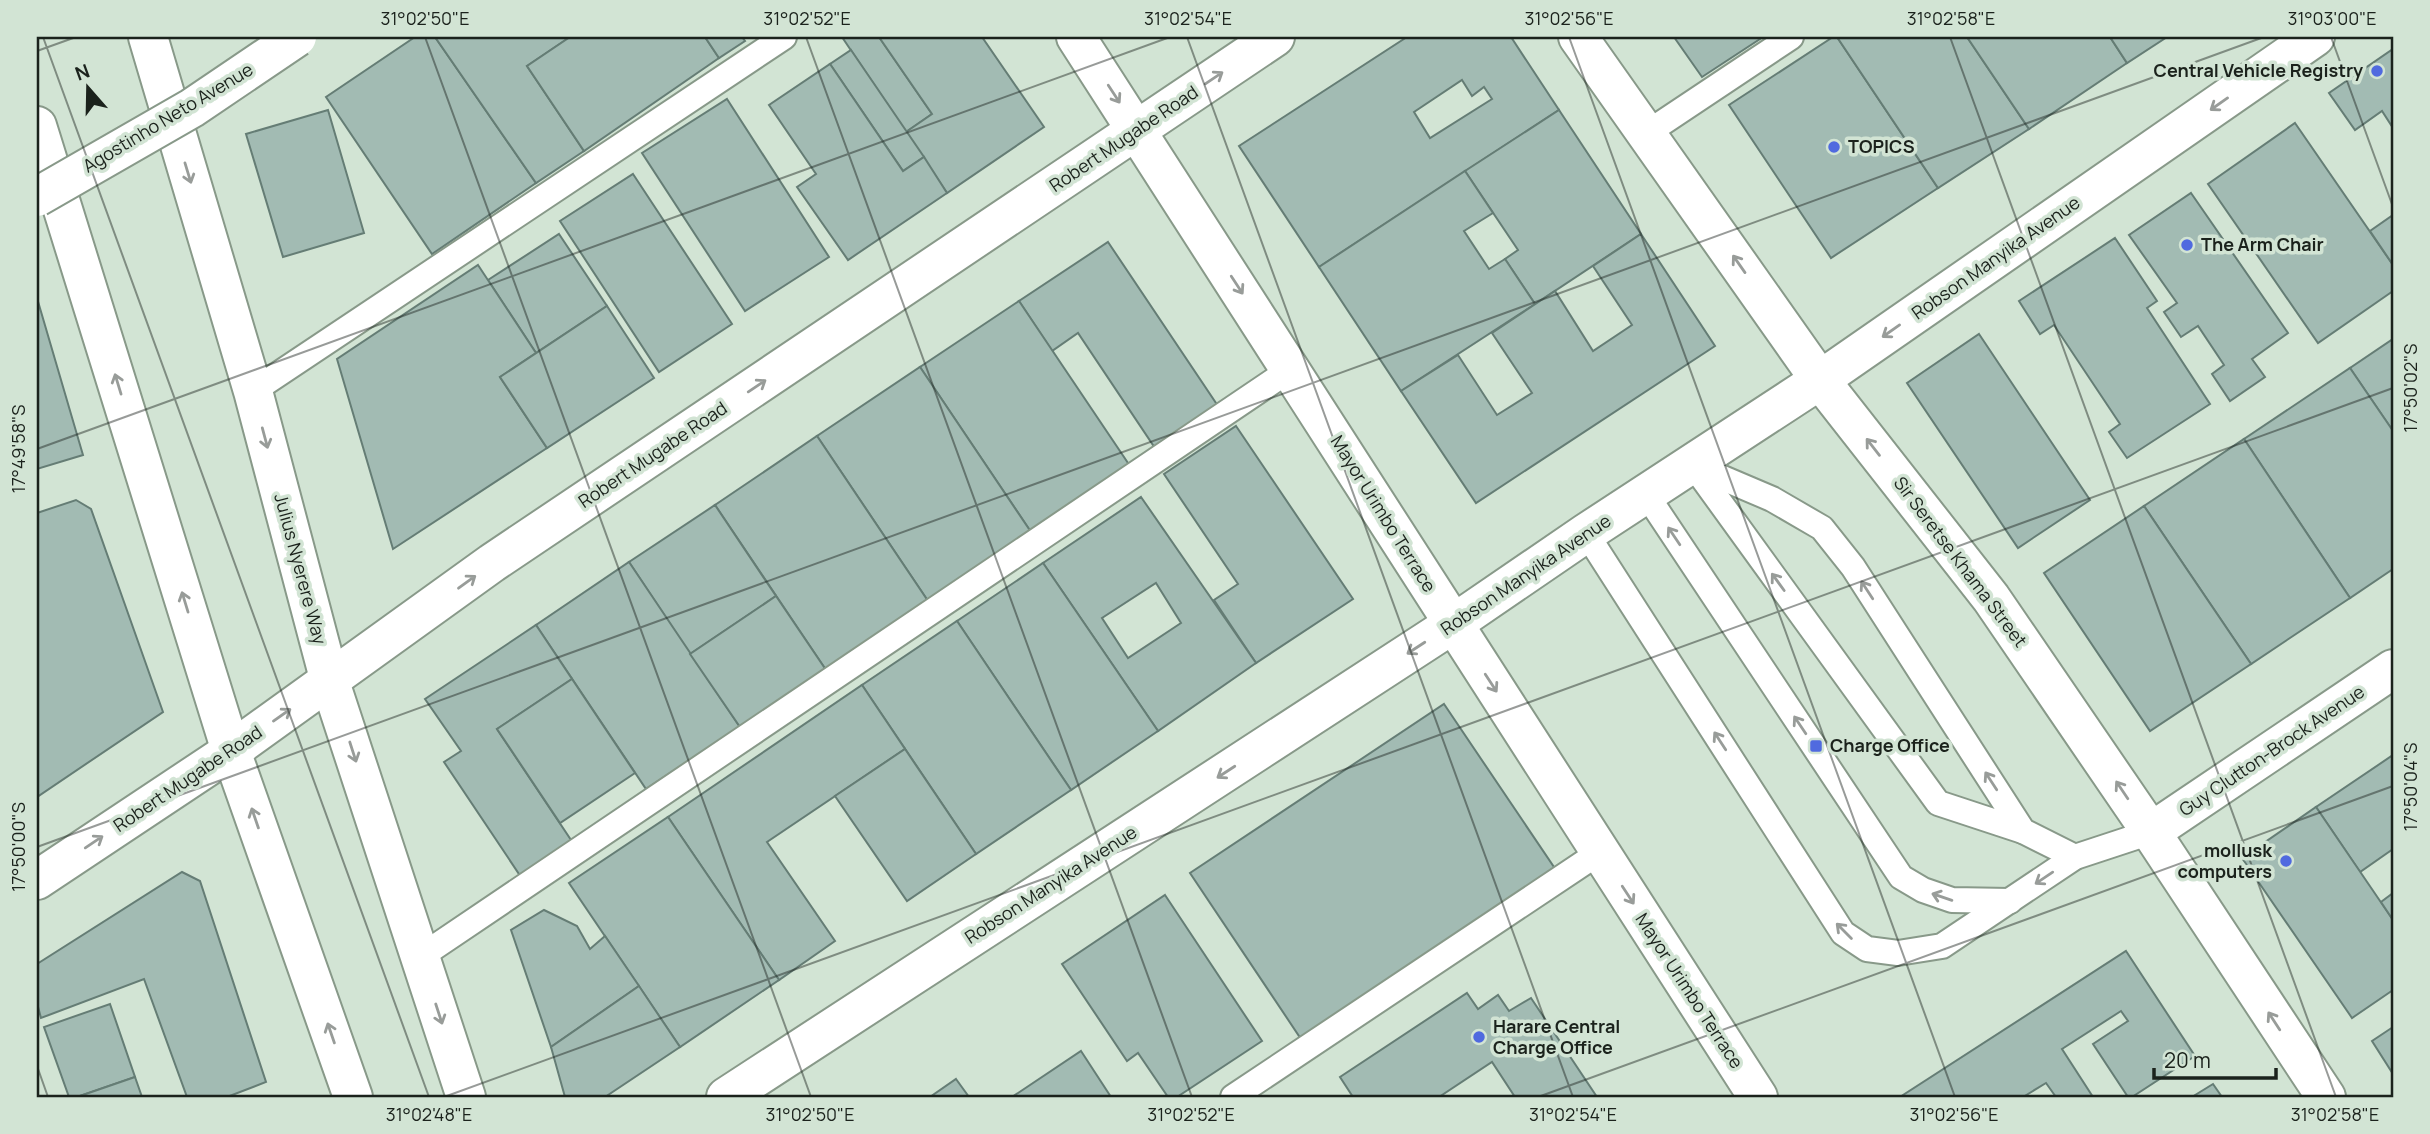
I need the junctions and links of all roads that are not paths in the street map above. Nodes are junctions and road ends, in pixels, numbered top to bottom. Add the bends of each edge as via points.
1 (148, 37) edge
2 (297, 37) edge
3 (784, 37) edge
4 (1076, 37) edge
5 (1275, 37) edge
6 (1578, 37) edge
7 (1791, 37) edge
8 (2315, 37) edge
9 (37, 130) edge
10 (1137, 130) junction
11 (1647, 133) junction
12 (37, 197) edge
13 (1291, 369) junction
14 (1820, 380) junction
15 (253, 391) junction
16 (1692, 465) junction
17 (1646, 494) junction
18 (1586, 533) junction
19 (1452, 624) junction
20 (2393, 669) edge
21 (330, 682) junction
22 (231, 751) junction
23 (2023, 831) junction
24 (2151, 832) junction
25 (1600, 852) junction
26 (2075, 857) junction
27 (37, 880) edge
28 (2010, 901) junction
29 (421, 957) junction
30 (353, 1097) edge
31 (466, 1097) edge
32 (726, 1097) edge
33 (1233, 1097) edge
34 (1758, 1097) edge
35 (2326, 1097) edge

1 -> 15 main road, Julius Nyerere Way
2 - 12 main road, Agostinho Neto Avenue, bridge via 192,108
3 - 15 lane
4 -> 10 main road, Mayor Urimbo Terrace
10 -> 5 main road, Robert Mugabe Road
6 - 11 main road, Sir Seretse Khama Street
7 - 11 lane
8 -> 14 main road, Robson Manyika Avenue
22 -> 9 main road
10 -> 13 main road, Mayor Urimbo Terrace
21 -> 10 main road, Robert Mugabe Road via 492,563
14 -> 11 main road, Sir Seretse Khama Street
13 - 19 main road, Mayor Urimbo Terrace
13 - 29 lane
14 - 16 main road, Robson Manyika Avenue
24 -> 14 main road, Sir Seretse Khama Street via 1991,598
15 -> 21 main road, Julius Nyerere Way
16 - 17 main road, Robson Manyika Avenue
23 -> 16 lane via 1938,803
23 -> 16 lane via 1853,568 1822,528 1772,499
17 - 18 main road, Robson Manyika Avenue
28 -> 17 lane via 1952,900 1901,877
18 - 19 main road, Robson Manyika Avenue
28 -> 18 lane via 1942,946 1898,953 1867,948 1843,933
19 -> 25 main road, Mayor Urimbo Terrace
19 -> 32 main road, Robson Manyika Avenue
20 - 24 main road, Guy Clutton-Brock Avenue
22 -> 21 main road, Robert Mugabe Road
21 -> 29 main road, Julius Nyerere Way
27 -> 22 main road, Robert Mugabe Road
30 -> 22 main road
23 - 26 lane
24 - 26 lane
35 -> 24 main road, Sir Seretse Khama Street
25 - 33 lane
25 -> 34 main road, Mayor Urimbo Terrace
26 -> 28 lane
29 -> 31 main road, Julius Nyerere Way

